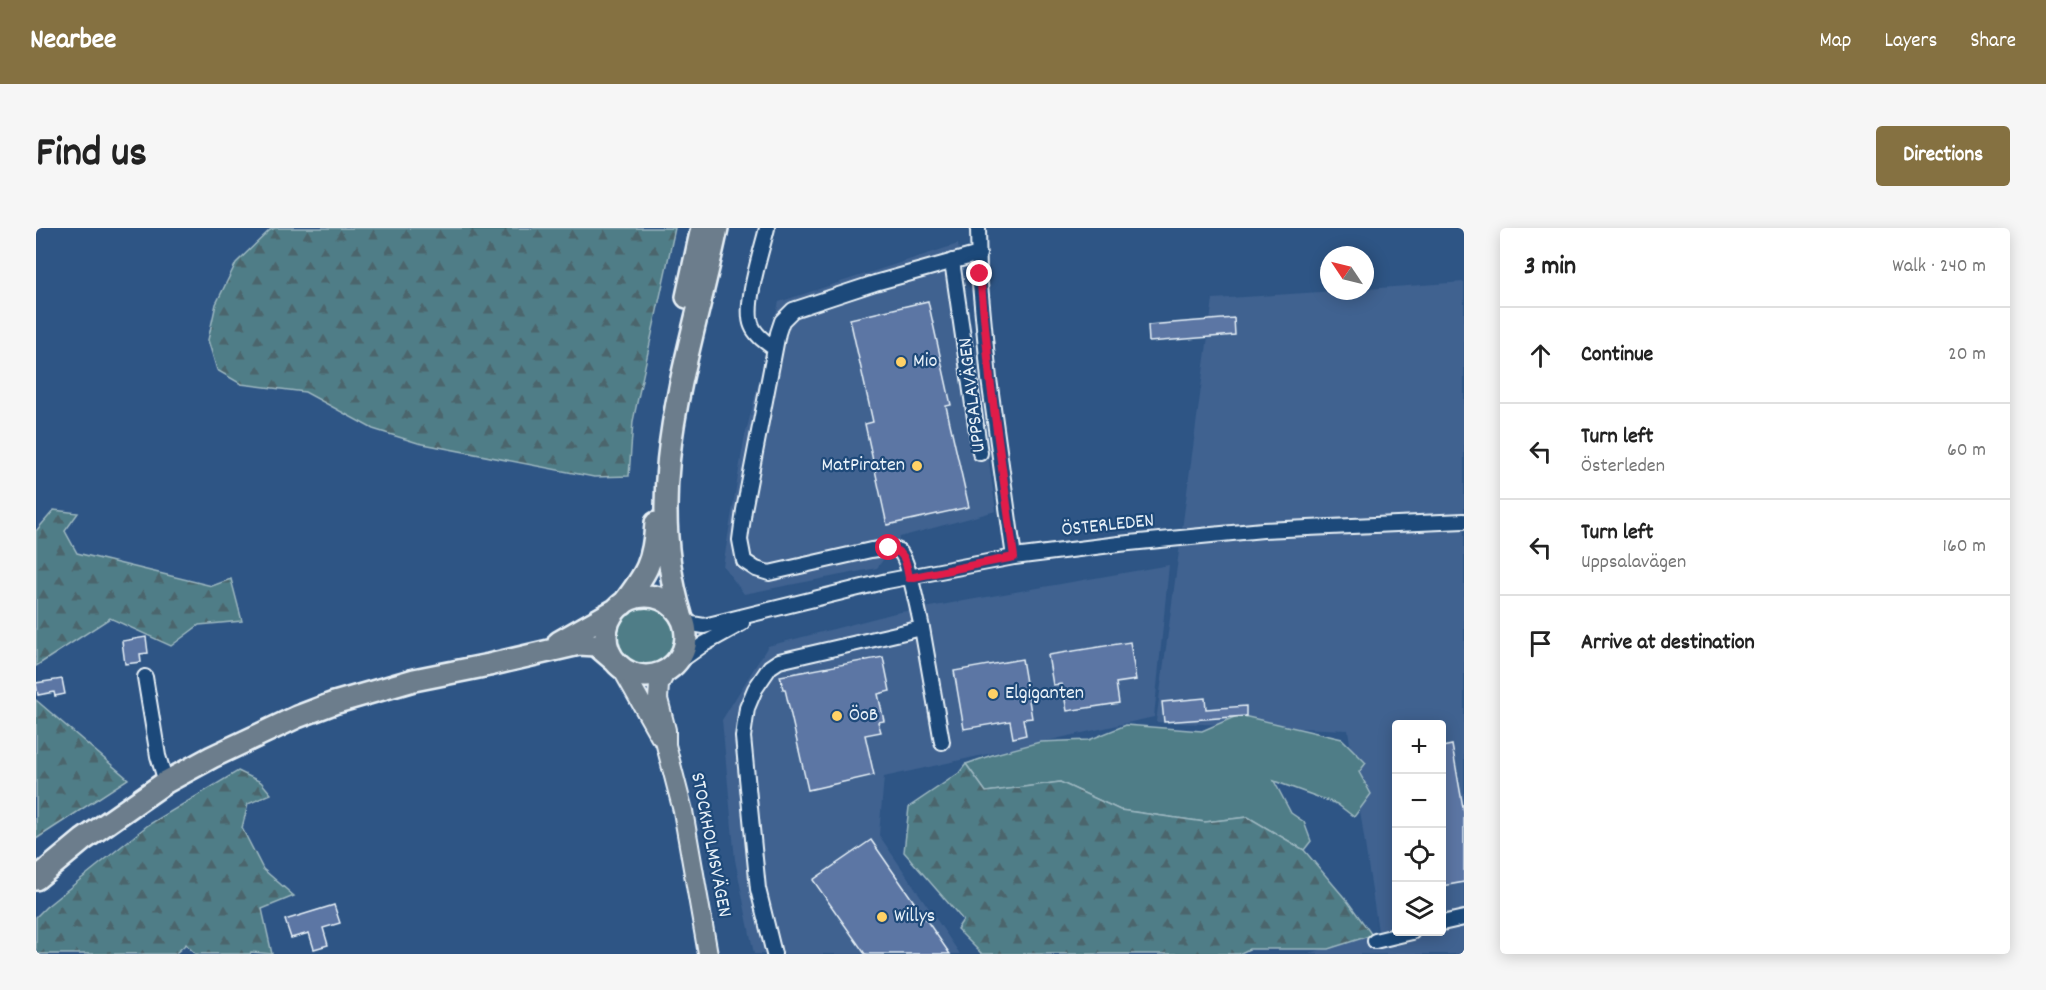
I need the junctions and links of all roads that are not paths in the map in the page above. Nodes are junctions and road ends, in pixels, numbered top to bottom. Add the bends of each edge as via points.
1 (702, 228) edge
2 (717, 228) edge
3 (768, 228) edge
4 (978, 228) edge
5 (978, 254) junction
6 (952, 261) junction
7 (981, 295) junction
8 (958, 298) junction
9 (775, 349) junction
10 (990, 379) junction
11 (970, 380) junction
12 (980, 453) dead end
13 (1464, 521) edge
14 (1014, 557) junction
15 (909, 578) junction
16 (619, 607) junction
17 (763, 612) junction
18 (682, 617) junction
19 (922, 628) junction
20 (540, 652) junction
21 (619, 665) junction
22 (670, 668) junction
23 (145, 677) dead end
24 (942, 742) dead end
25 (666, 745) junction
26 (166, 782) junction
27 (36, 879) edge
28 (1464, 918) edge
29 (1446, 922) edge
30 (1396, 936) edge
31 (1375, 941) dead end
32 (708, 954) edge
33 (774, 954) edge

1 - 16 highway via 670,377 652,550 645,576
2 - 18 highway via 676,404 665,489 666,539
3 - 9 street via 749,313 756,333
4 - 5 street, UPPSALAVÄGEN
5 - 6 street
5 - 7 street, UPPSALAVÄGEN
6 - 8 street
6 - 9 street via 793,310 782,321
7 - 8 street
7 - 10 street, UPPSALAVÄGEN
8 - 11 street
9 - 15 street via 744,510 740,540 744,561 769,573 889,548 906,560
10 - 11 street
10 - 14 street, UPPSALAVÄGEN
11 - 12 street
13 - 14 street, ÖSTERLEDEN via 1263,530
14 - 15 street, ÖSTERLEDEN
15 - 17 street, ÖSTERLEDEN
15 - 19 street
16 - 18 highway via 639,596 653,596 666,601
16 - 20 highway
16 - 21 highway via 608,624 606,640
17 - 18 street, ÖSTERLEDEN via 704,626
17 - 22 street, ÖSTERLEDEN via 704,644
18 - 22 highway via 685,645
19 - 24 street
19 - 33 street via 779,661 755,689 742,737 758,889
20 - 21 highway via 590,643 603,649
20 - 26 highway via 433,675 334,703 222,752
21 - 22 highway via 645,676
21 - 25 main road, STOCKHOLMSVÄGEN
22 - 25 main road, STOCKHOLMSVÄGEN via 658,692
23 - 26 street
25 - 32 main road, STOCKHOLMSVÄGEN via 683,811
26 - 27 highway via 83,840
28 - 29 street
30 - 31 street

